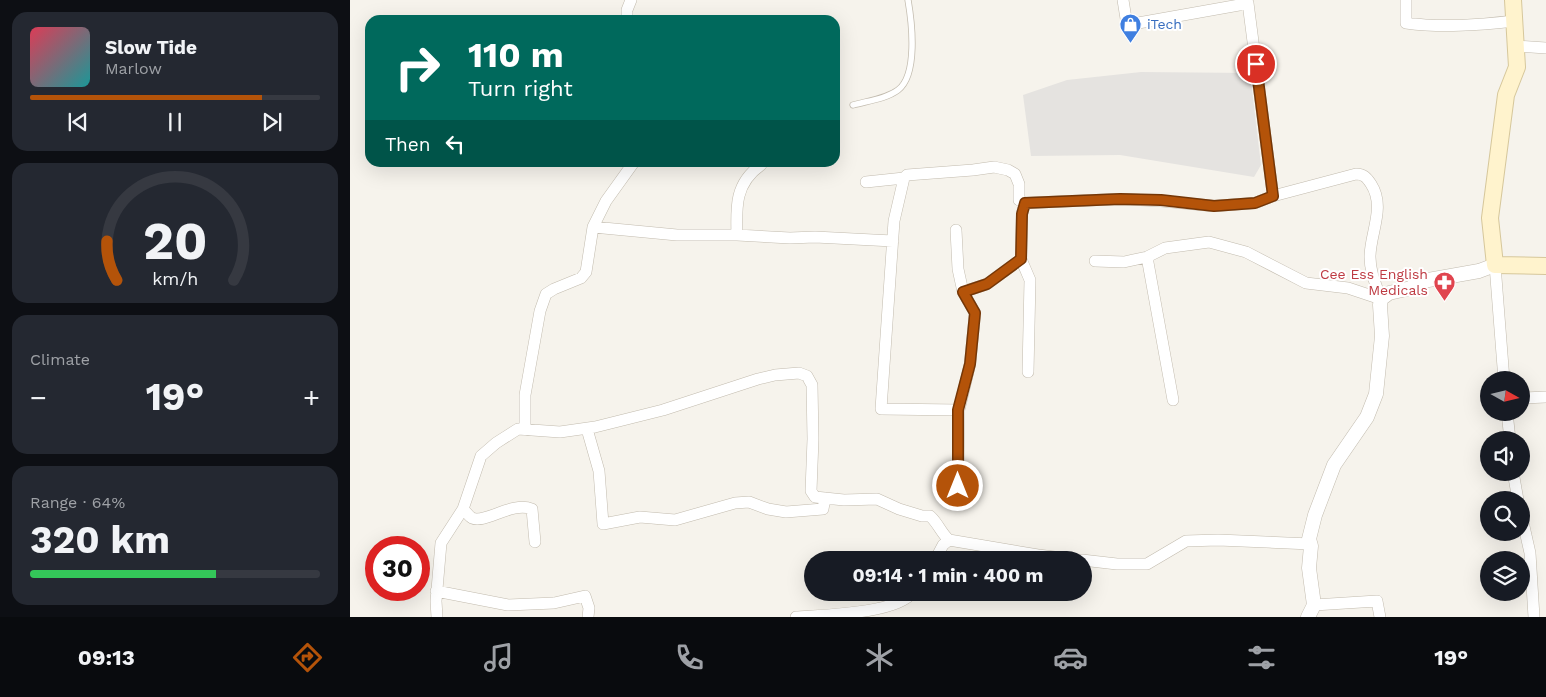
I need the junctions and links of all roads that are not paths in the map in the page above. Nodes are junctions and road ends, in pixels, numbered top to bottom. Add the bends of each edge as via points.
1 (631, 0) edge
2 (908, 0) edge
3 (1123, 0) edge
4 (1406, 0) edge
5 (1513, 0) edge
6 (627, 15) edge
7 (1514, 21) junction
8 (1516, 46) junction
9 (1546, 48) edge
10 (853, 105) dead end
11 (630, 167) edge
12 (757, 167) edge
13 (904, 178) junction
14 (866, 182) dead end
15 (1273, 196) junction
16 (1025, 203) junction
17 (592, 227) junction
18 (956, 230) dead end
19 (738, 235) junction
20 (893, 241) junction
21 (1146, 257) junction
22 (1021, 259) junction
23 (1094, 261) dead end
24 (1495, 265) junction
25 (1546, 266) edge
26 (963, 292) junction
27 (1381, 299) junction
28 (1503, 371) edge
29 (1028, 372) dead end
30 (1546, 397) edge
31 (1530, 398) edge
32 (1173, 400) dead end
33 (958, 410) junction
34 (587, 429) junction
35 (525, 430) junction
36 (958, 486) dead end
37 (825, 498) junction
38 (463, 509) junction
39 (949, 540) junction
40 (1527, 541) edge
41 (536, 542) dead end
42 (1310, 544) junction
43 (939, 551) edge
44 (1014, 551) edge
45 (1092, 561) edge
46 (436, 592) junction
47 (900, 601) edge
48 (1311, 611) edge
49 (437, 617) edge
50 (588, 617) edge
51 (796, 617) edge
52 (1380, 617) edge
53 (1534, 617) edge

1 - 6 street
2 - 10 lane via 912,21 907,79 898,90
3 - 15 street via 1126,25 1248,3
4 - 7 street via 1406,23 1460,26
5 - 7 main road
7 - 8 main road
8 - 9 street
8 - 24 main road via 1517,67 1506,94 1490,218
11 - 17 street
12 - 19 street via 749,173 737,200
13 - 14 street
13 - 16 street via 907,175 1001,168 1015,174 1019,200
13 - 20 street via 894,220
15 - 16 street via 1255,203 1214,206 1120,199
15 - 27 street via 1356,174 1367,179 1374,189 1378,208 1370,258
16 - 22 street
17 - 19 street via 677,235
17 - 35 street via 586,272 581,278 546,294 540,311 525,395
18 - 26 street
19 - 20 street
20 - 33 street via 881,409
21 - 23 street via 1124,262
21 - 27 street via 1165,248 1209,242 1246,252 1306,283 1348,288
21 - 32 street
22 - 26 street via 987,284
22 - 29 street via 1030,280
24 - 25 main road
24 - 27 street via 1417,282 1411,288 1389,293
24 - 28 street
26 - 33 street via 975,313 970,364
27 - 42 street via 1382,336 1376,394 1367,417 1334,465 1315,515
30 - 31 street
33 - 36 street
34 - 35 street via 560,432
34 - 37 street via 599,472 603,524 640,517 675,520 735,502 749,502 786,512 823,509
34 - 37 street via 663,410 766,377 802,374 812,385 811,491 816,498
35 - 38 street via 518,429 481,456
37 - 39 street via 877,499 899,509 930,516
38 - 41 street via 473,518 482,520 510,509 532,509
38 - 46 street via 441,543
39 - 43 street
39 - 44 street
40 - 53 street
42 - 45 street via 1186,541 1147,564
42 - 48 street
46 - 49 street
46 - 50 street via 508,605 554,603 585,596
47 - 51 street via 869,611
48 - 52 street via 1377,601

